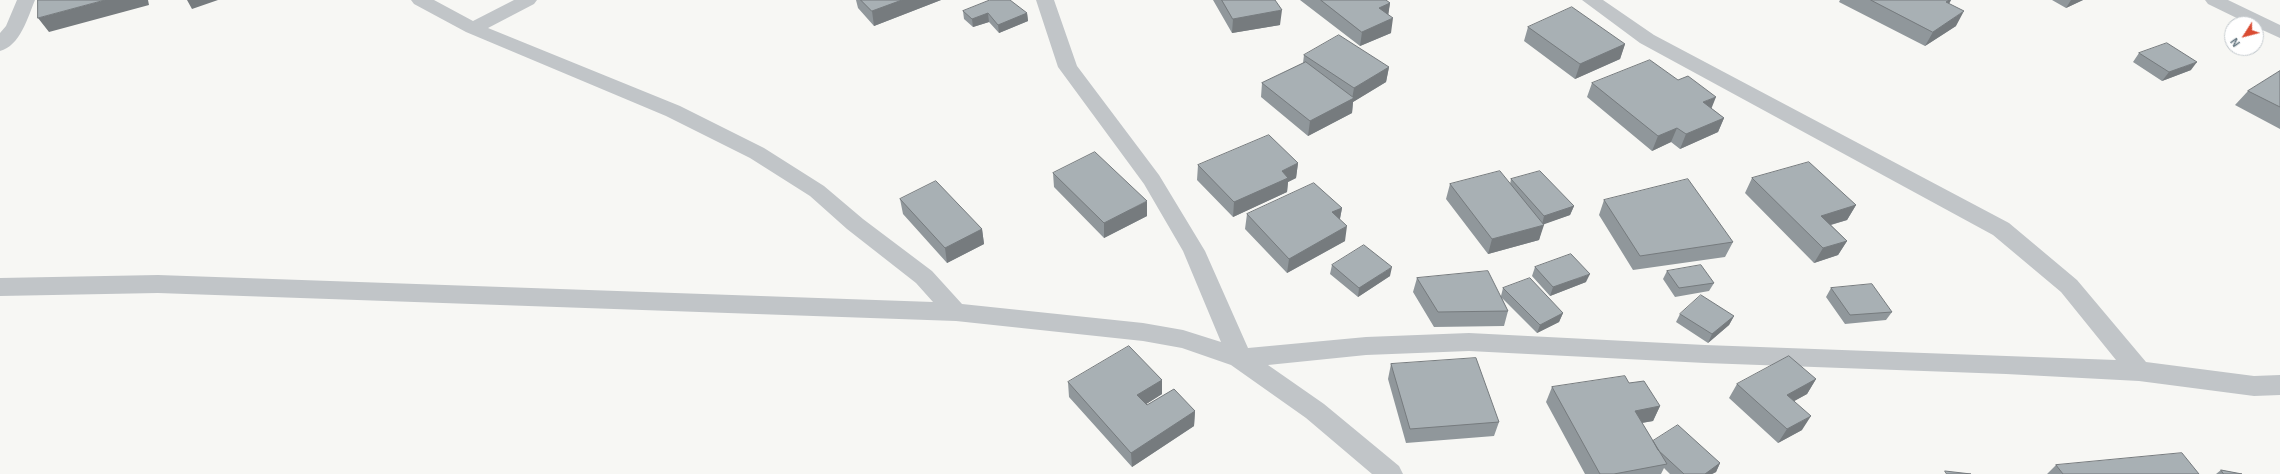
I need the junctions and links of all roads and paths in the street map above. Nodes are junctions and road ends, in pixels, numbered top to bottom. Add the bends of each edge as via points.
1 (26, 0) edge
2 (420, 0) edge
3 (528, 0) edge
4 (1045, 0) edge
5 (1591, 0) edge
6 (2214, 0) edge
7 (473, 28) junction
8 (2280, 32) edge
9 (0, 45) edge
10 (0, 287) edge
11 (956, 312) junction
12 (1240, 358) junction
13 (2139, 371) junction
14 (2280, 385) edge
15 (1390, 474) edge

1 - 9 street via 15,27
2 - 7 street
3 - 7 street
4 - 12 street via 1068,67 1152,180 1194,251
5 - 13 street via 1647,39 2001,229 2069,286
6 - 8 street
7 - 11 street via 673,111 757,153 817,191 924,277
10 - 11 street via 166,285
11 - 12 street via 1143,332 1183,339
12 - 13 street via 1366,346 1469,342
12 - 15 street via 1315,411
13 - 14 street via 2254,386

